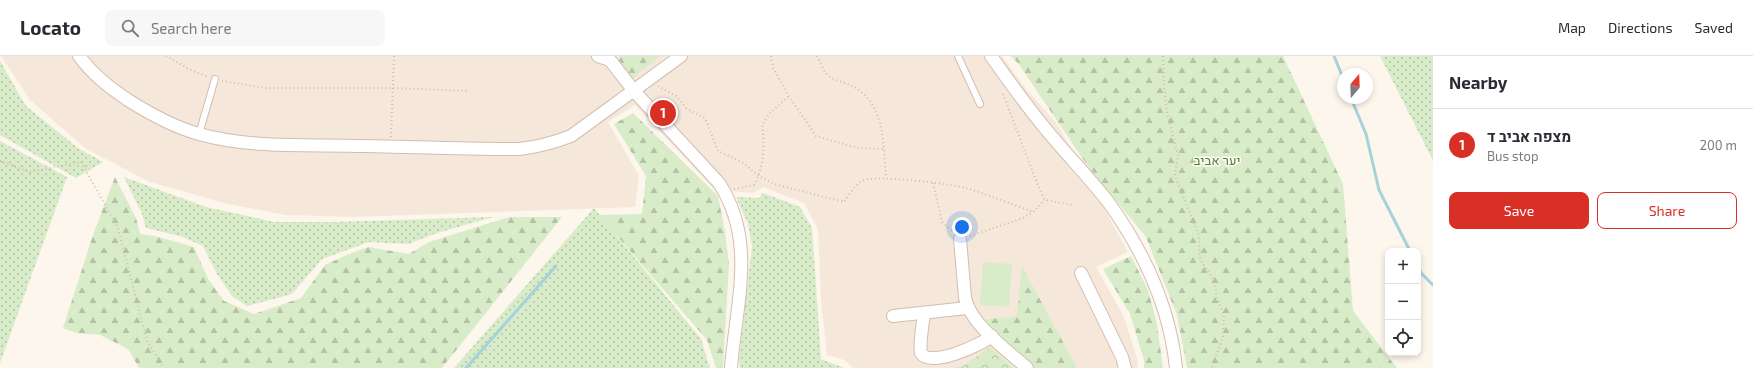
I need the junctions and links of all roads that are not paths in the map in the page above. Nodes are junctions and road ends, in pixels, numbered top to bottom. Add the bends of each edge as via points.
1 (79, 56) edge
2 (598, 56) edge
3 (681, 56) edge
4 (958, 56) edge
5 (991, 56) edge
6 (215, 79) road end
7 (634, 91) junction
8 (980, 104) dead end
9 (199, 134) junction
10 (960, 239) road end
11 (1081, 273) dead end
12 (967, 308) junction
13 (924, 313) junction
14 (893, 316) dead end
15 (992, 336) junction
16 (731, 368) edge
17 (1027, 368) edge
18 (1125, 368) edge
19 (1176, 368) edge

1 - 9 street via 94,75 135,104 164,121
2 - 7 street via 610,60
3 - 7 street
4 - 8 lane
5 - 19 street via 1043,126 1108,202 1135,241 1164,310
6 - 9 lane
7 - 9 street via 571,136 537,147 506,149 264,143
7 - 16 street via 707,170 724,191 734,211 742,253
10 - 12 street
11 - 18 street
12 - 13 street
12 - 15 street
13 - 14 street
13 - 15 street via 921,351 925,360 932,364 956,359
15 - 17 street

